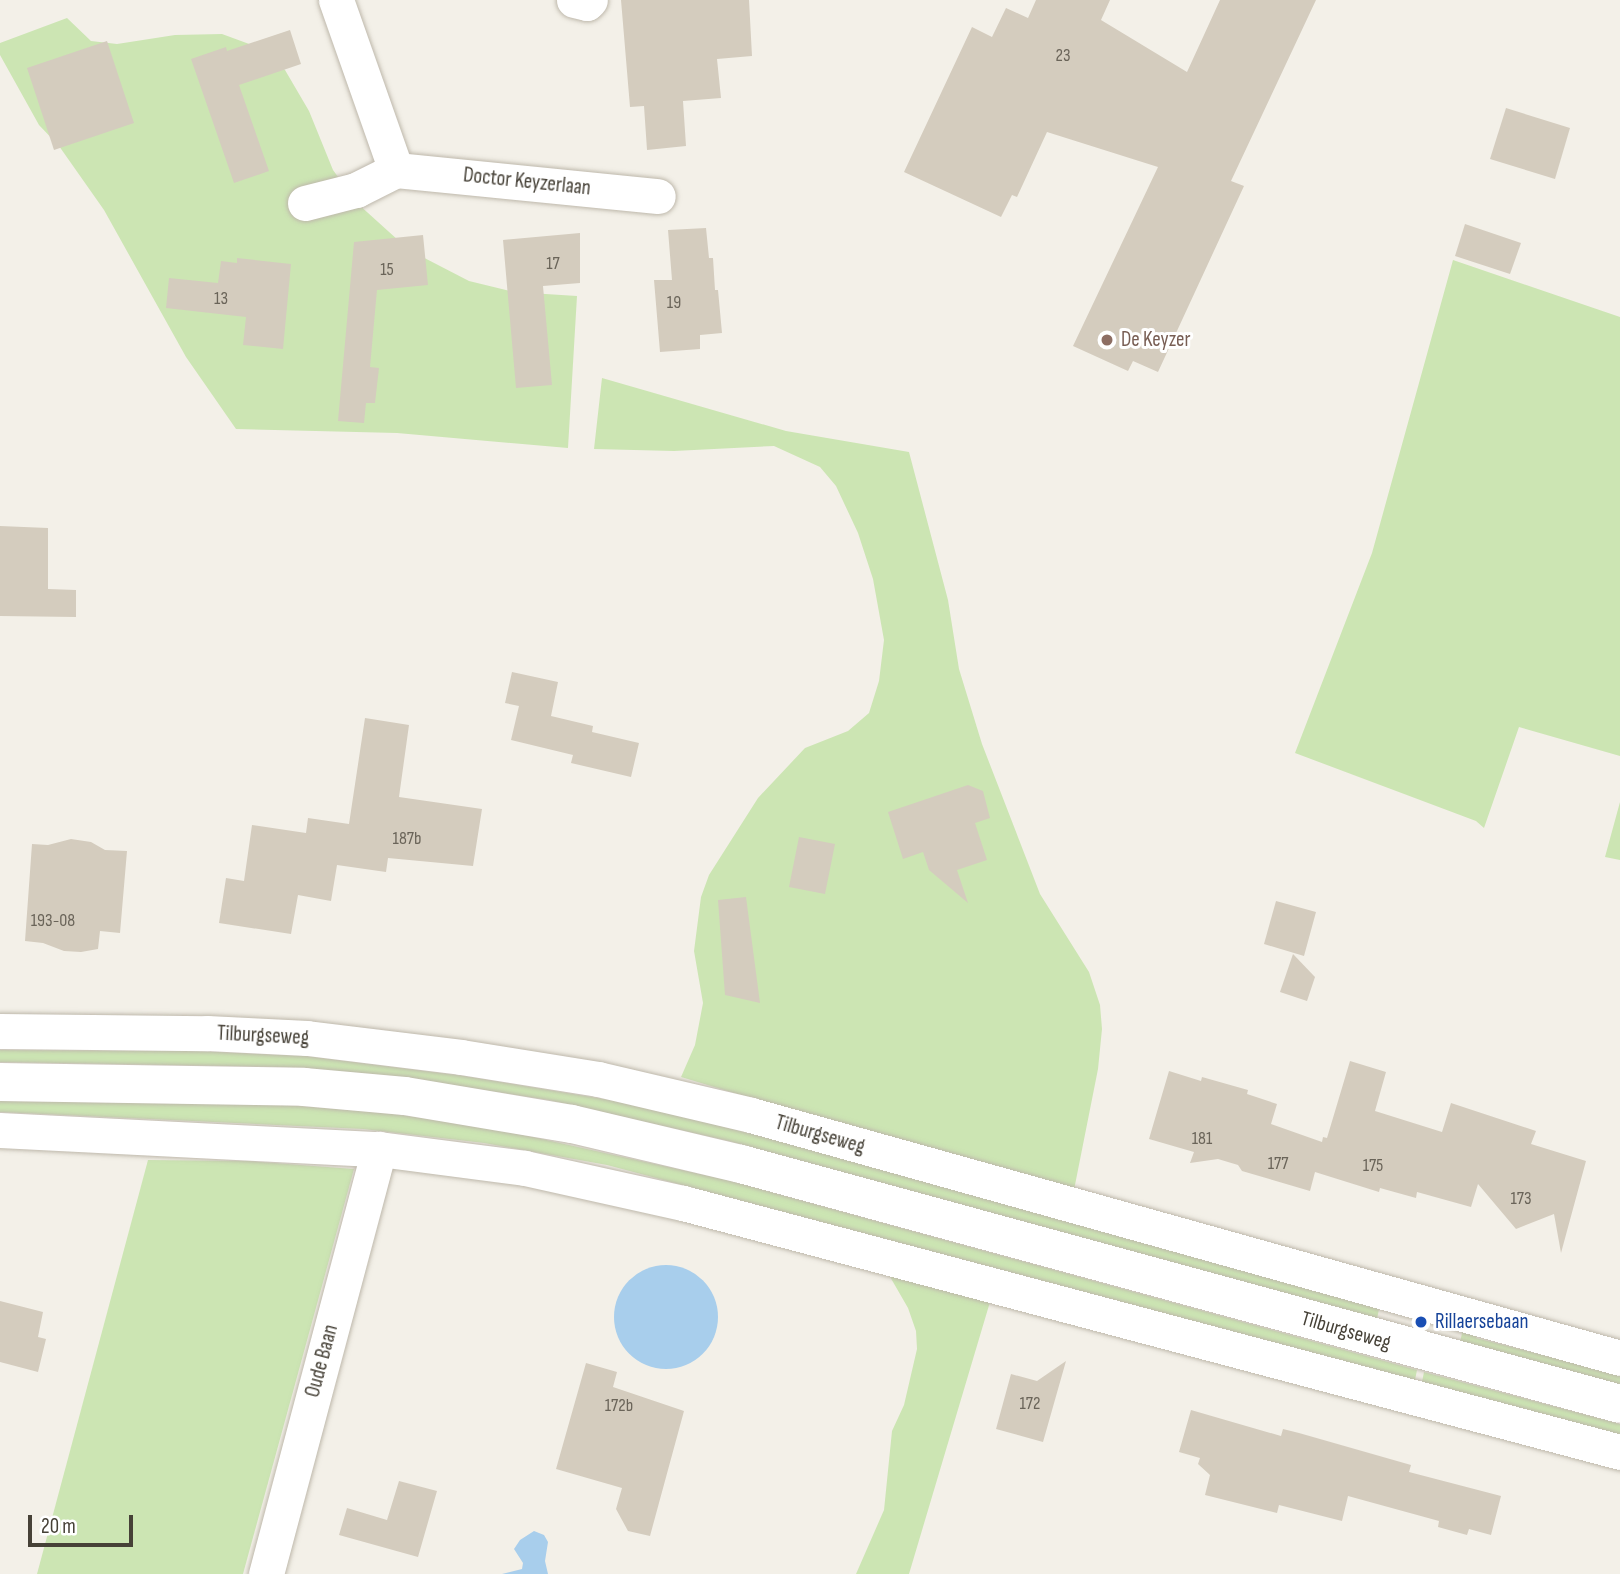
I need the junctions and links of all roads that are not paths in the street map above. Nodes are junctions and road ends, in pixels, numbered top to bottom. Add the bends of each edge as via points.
1 (336, 0) edge
2 (574, 0) edge
3 (590, 0) edge
4 (397, 170) junction
5 (658, 196) dead end
6 (305, 203) dead end
7 (0, 1031) edge
8 (0, 1082) edge
9 (0, 1130) edge
10 (379, 1149) junction
11 (1620, 1358) edge
12 (1620, 1404) edge
13 (1620, 1452) edge
14 (266, 1574) edge

1 - 4 street
2 - 3 street
4 - 5 street, Doctor Keyzerlaan
4 - 6 street via 356,190
7 - 11 street, Tilburgseweg via 307,1038 598,1079 739,1112
8 - 12 street, Tilburgseweg via 304,1087 405,1096 572,1124 741,1164
9 - 10 street
10 - 13 street via 524,1168 621,1188
10 - 14 street, Oude Baan

